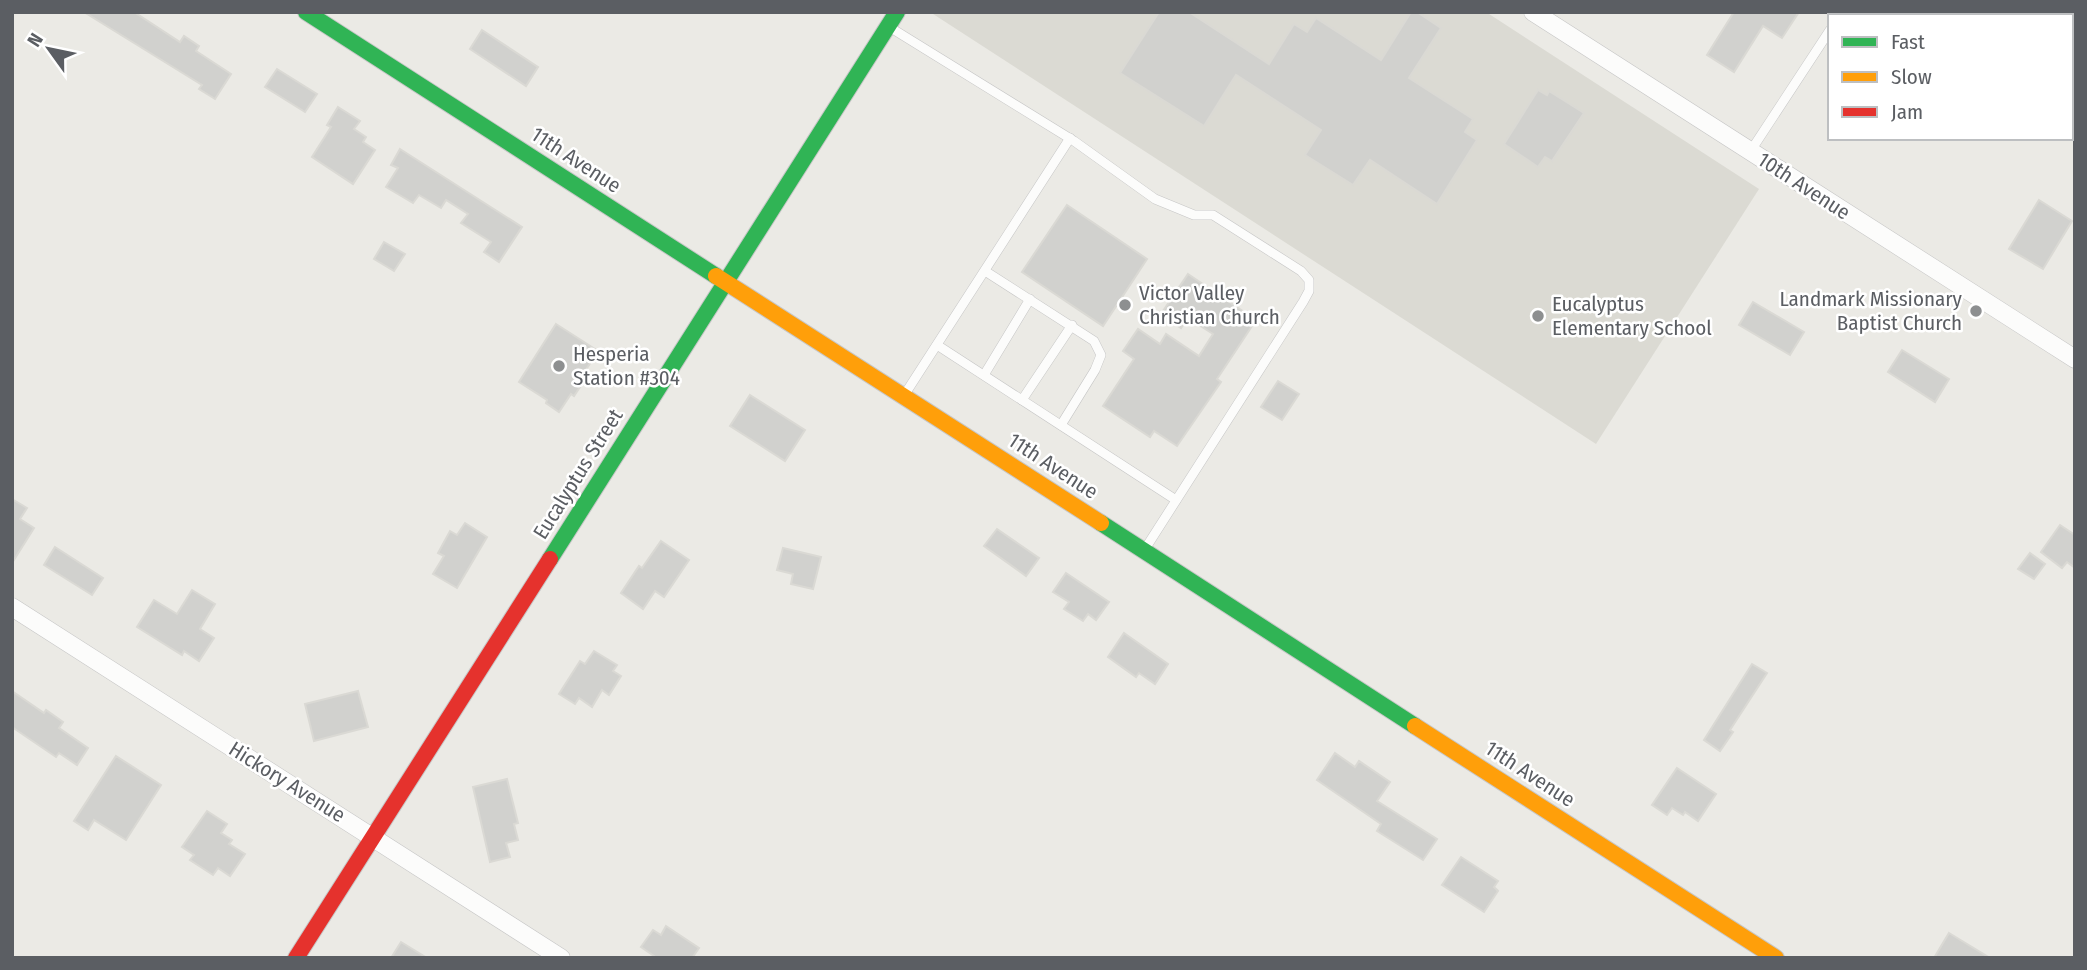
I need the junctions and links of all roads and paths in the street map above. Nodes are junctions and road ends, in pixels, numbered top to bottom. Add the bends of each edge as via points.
1 (306, 12) edge
2 (1533, 12) edge
3 (892, 19) edge
4 (1828, 33) edge
5 (1070, 138) junction
6 (1750, 152) junction
7 (985, 271) junction
8 (726, 281) junction
9 (1030, 299) junction
10 (1072, 325) junction
11 (937, 345) junction
12 (2075, 359) edge
13 (984, 375) junction
14 (905, 395) junction
15 (1022, 400) junction
16 (1061, 425) junction
17 (1176, 500) junction
18 (1144, 550) junction
19 (12, 607) edge
20 (373, 836) junction
21 (296, 958) edge
22 (561, 958) edge
23 (1776, 958) edge

1 - 8 main road, 11th Avenue
2 - 6 street, 10th Avenue
3 - 5 lane
3 - 8 main road, Eucalyptus Street
4 - 6 lane
5 - 7 lane
5 - 17 lane via 1155,199 1194,215 1213,215 1301,271 1309,281 1303,302
6 - 12 street, 10th Avenue
7 - 9 lane
7 - 11 lane
8 - 14 main road, 11th Avenue
8 - 20 main road, Eucalyptus Street
9 - 10 lane
9 - 13 lane
10 - 15 lane
10 - 16 lane via 1094,341 1101,355
11 - 13 lane
11 - 14 lane
13 - 15 lane
14 - 18 main road, 11th Avenue
15 - 16 lane
16 - 17 lane
17 - 18 lane
18 - 23 main road, 11th Avenue
19 - 20 street, Hickory Avenue
20 - 21 main road, Eucalyptus Street
20 - 22 street, Hickory Avenue

